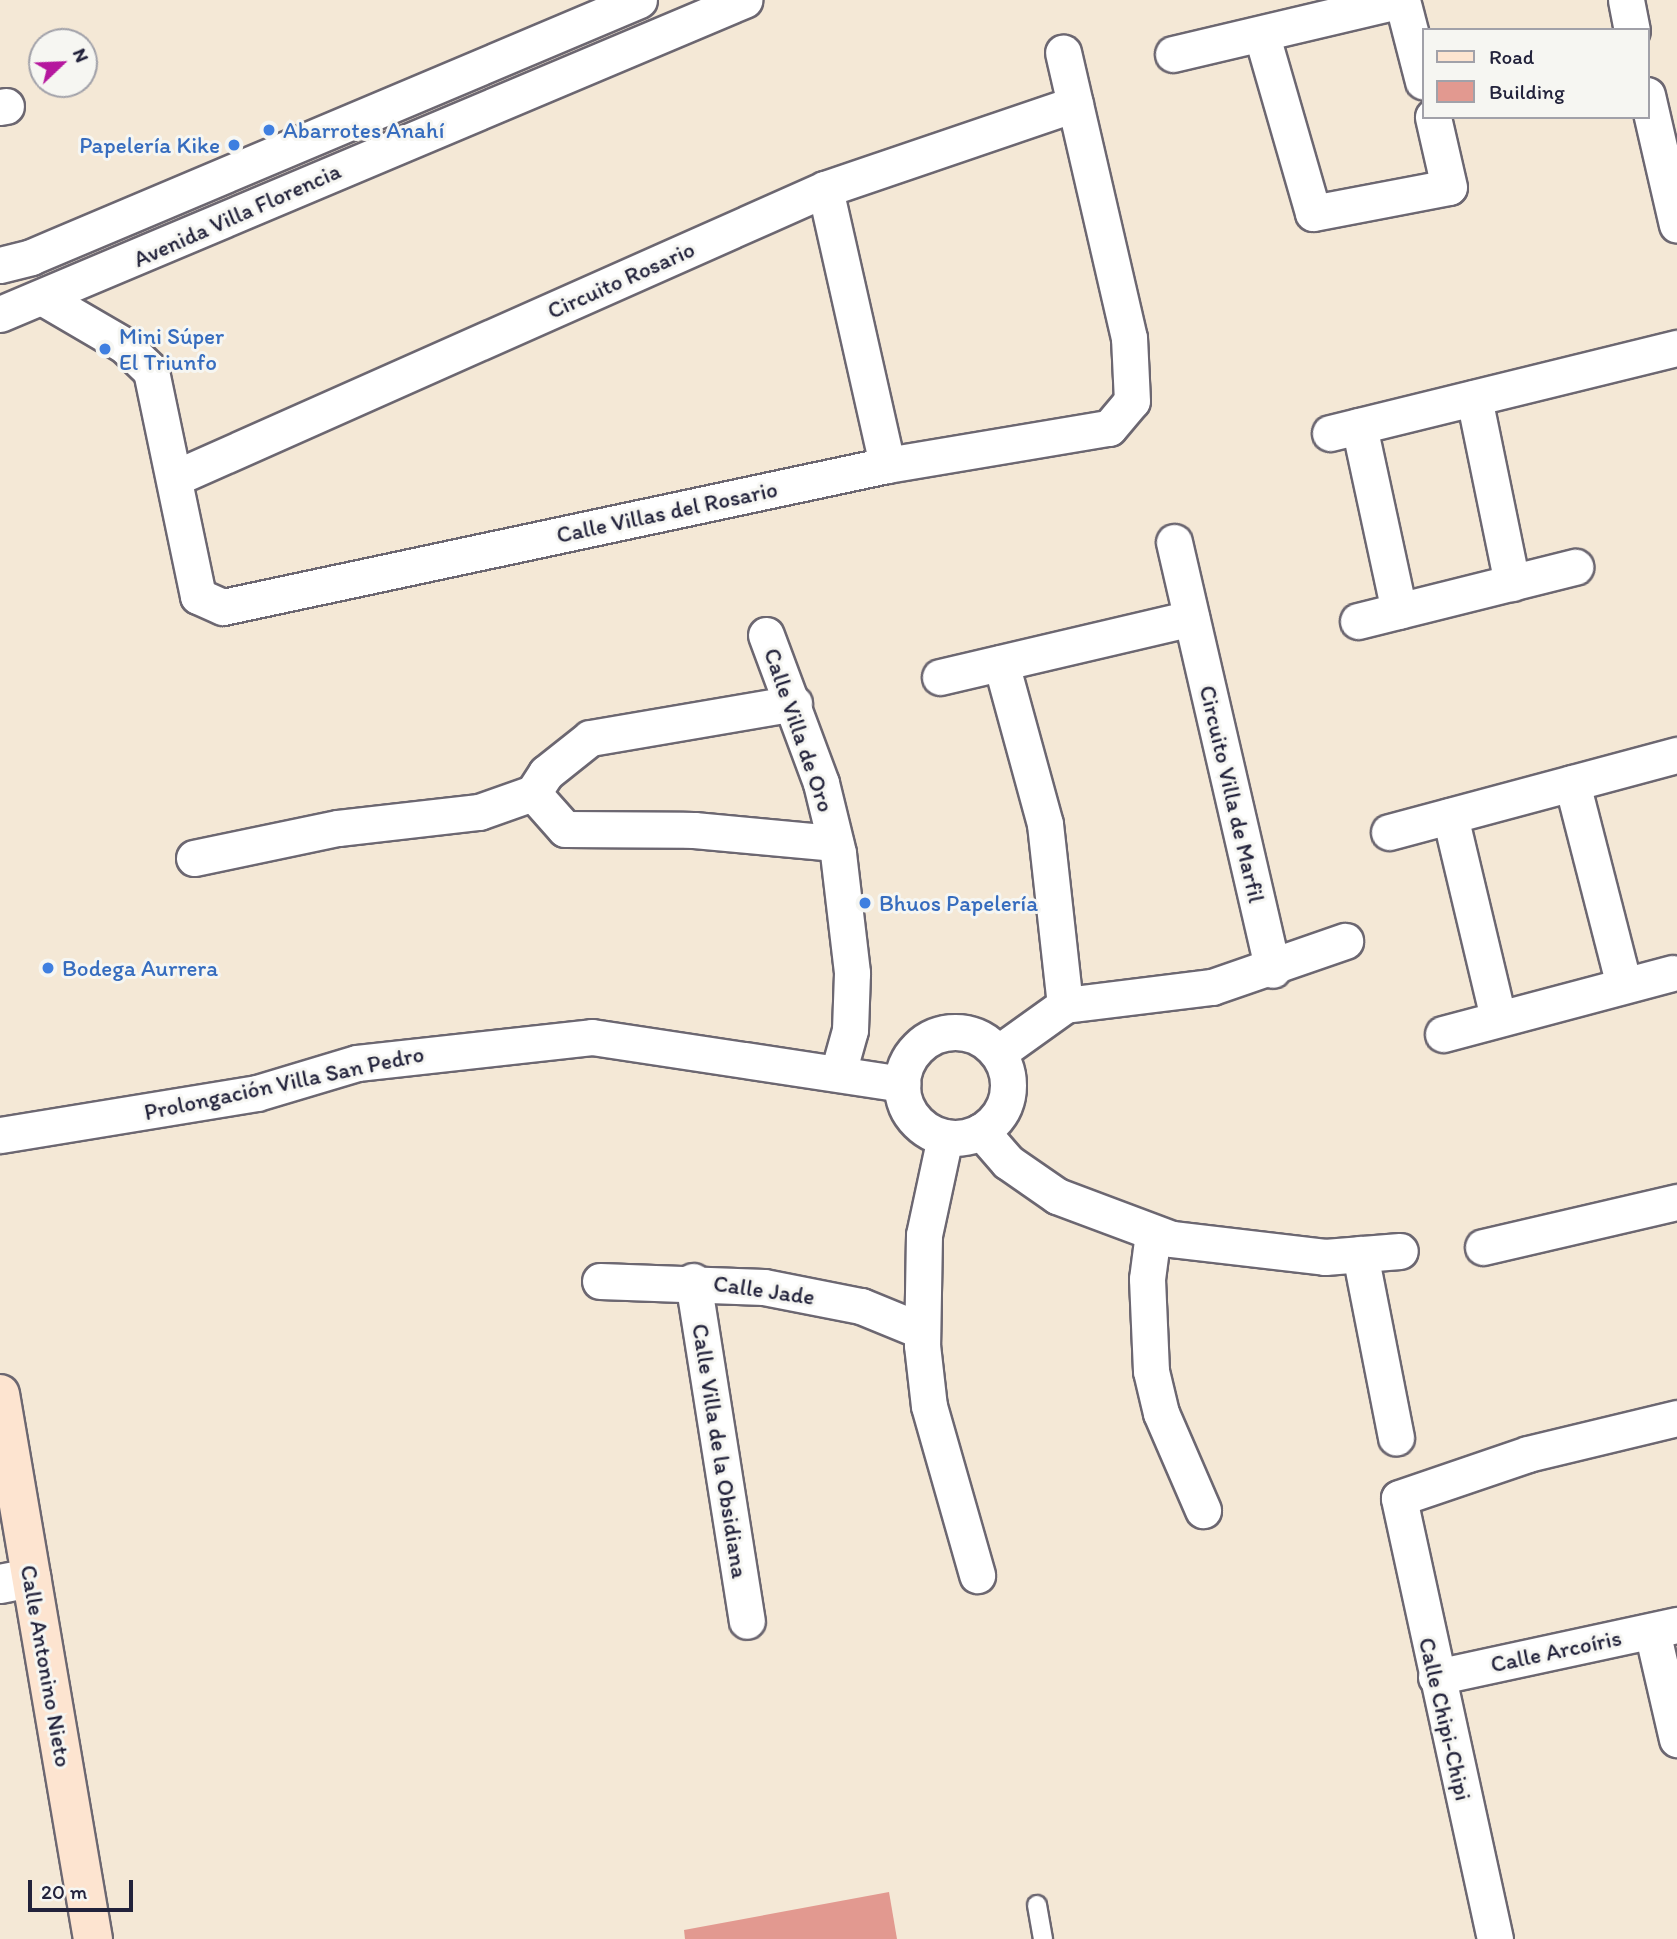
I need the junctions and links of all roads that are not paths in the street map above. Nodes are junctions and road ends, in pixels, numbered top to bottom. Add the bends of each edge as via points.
1 (639, 0) edge
2 (744, 0) edge
3 (1402, 0) edge
4 (1626, 0) edge
5 (1632, 28) edge
6 (1262, 36) junction
7 (1063, 53) dead end
8 (1173, 54) dead end
9 (502, 58) junction
10 (1422, 77) edge
11 (516, 93) junction
12 (1649, 101) edge
13 (1074, 104) junction
14 (1433, 119) edge
15 (1670, 163) edge
16 (825, 189) junction
17 (1677, 225) edge
18 (0, 265) edge
19 (45, 299) junction
20 (0, 314) edge
21 (1677, 348) edge
22 (1474, 398) junction
23 (887, 465) junction
24 (177, 477) junction
25 (1174, 542) dead end
26 (1575, 567) dead end
27 (1512, 583) junction
28 (1399, 611) junction
29 (1191, 618) junction
30 (1358, 621) dead end
31 (766, 635) dead end
32 (1001, 663) junction
33 (940, 677) dead end
34 (794, 703) junction
35 (1677, 755) edge
36 (1572, 783) junction
37 (533, 793) junction
38 (1450, 816) junction
39 (1389, 832) dead end
40 (835, 843) junction
41 (194, 858) dead end
42 (1345, 941) dead end
43 (1273, 970) junction
44 (1672, 973) dead end
45 (1623, 982) junction
46 (1065, 1005) junction
47 (1498, 1018) junction
48 (1443, 1034) dead end
49 (998, 1053) junction
50 (838, 1073) junction
51 (902, 1084) junction
52 (981, 1131) junction
53 (0, 1135) edge
54 (945, 1137) junction
55 (1677, 1202) edge
56 (1153, 1233) junction
57 (1483, 1247) dead end
58 (1400, 1251) dead end
59 (1360, 1254) junction
60 (600, 1281) dead end
61 (694, 1281) junction
62 (922, 1331) junction
63 (0, 1394) edge
64 (1677, 1418) edge
65 (1396, 1438) dead end
66 (1203, 1510) dead end
67 (977, 1575) dead end
68 (16, 1581) edge
69 (747, 1621) dead end
70 (1665, 1628) edge
71 (1436, 1677) junction
72 (1677, 1739) edge
73 (1037, 1905) dead end
74 (93, 1939) edge
75 (1043, 1939) edge
76 (1495, 1939) edge

1 - 9 street, Avenida Villa Florencia
2 - 11 street, Avenida Villa Florencia
3 - 6 street
3 - 10 street
4 - 5 street
6 - 8 street
6 - 14 street via 1313,213 1449,187
7 - 13 street, Calle Villas del Rosario
9 - 11 street
9 - 18 street, Avenida Villa Florencia
11 - 19 street, Avenida Villa Florencia
12 - 15 street
13 - 16 street, Circuito Rosario
13 - 23 street, Calle Villas del Rosario via 1129,338 1132,401 1109,428
15 - 17 street
16 - 23 street
16 - 24 street, Circuito Rosario
19 - 20 street, Avenida Villa Florencia
19 - 24 street, Calle Villas del Rosario via 124,345 151,371
21 - 22 street
22 - 27 street
22 - 28 street via 1344,430
23 - 24 street, Calle Villas del Rosario via 223,607 198,596
25 - 29 street, Circuito Villa de Marfil
26 - 27 street
27 - 28 street
28 - 30 street
29 - 32 street
29 - 43 street, Circuito Villa de Marfil
31 - 34 street, Calle Villa de Oro
32 - 33 street
32 - 46 street via 1045,824
34 - 37 street via 590,738 546,773
34 - 40 street, Calle Villa de Oro
35 - 36 street
36 - 38 street
36 - 45 street
37 - 40 street via 565,829 682,829
37 - 41 street via 479,811 338,828
38 - 39 street
38 - 47 street
40 - 50 street, Calle Villa de Oro via 852,973 850,1030
42 - 43 street
43 - 46 street via 1160,996
44 - 45 street
45 - 47 street
46 - 49 street
47 - 48 street
49 - 51 street via 967,1032 948,1032 915,1049
49 - 52 street via 1008,1087 1000,1112
50 - 51 street, Prolongación Villa San Pedro
50 - 53 street, Prolongación Villa San Pedro via 592,1037 491,1044 357,1063 257,1093
51 - 54 street via 914,1118
52 - 54 street
52 - 56 street via 1008,1161 1057,1195
54 - 62 street via 924,1235
55 - 57 street
56 - 59 street via 1244,1250
56 - 66 street via 1147,1279 1151,1371 1165,1426
58 - 59 street
59 - 65 street
60 - 61 street, Calle Jade
61 - 62 street, Calle Jade via 861,1306
61 - 69 street, Calle Villa de la Obsidiana
62 - 67 street via 929,1406
63 - 68 main road, Calle Antonino Nieto
64 - 71 street, Calle Chipi-Chipi via 1528,1454 1399,1498
68 - 74 main road, Calle Antonino Nieto
70 - 71 street, Calle Arcoíris
70 - 72 street
71 - 76 street, Calle Chipi-Chipi
73 - 75 lane

